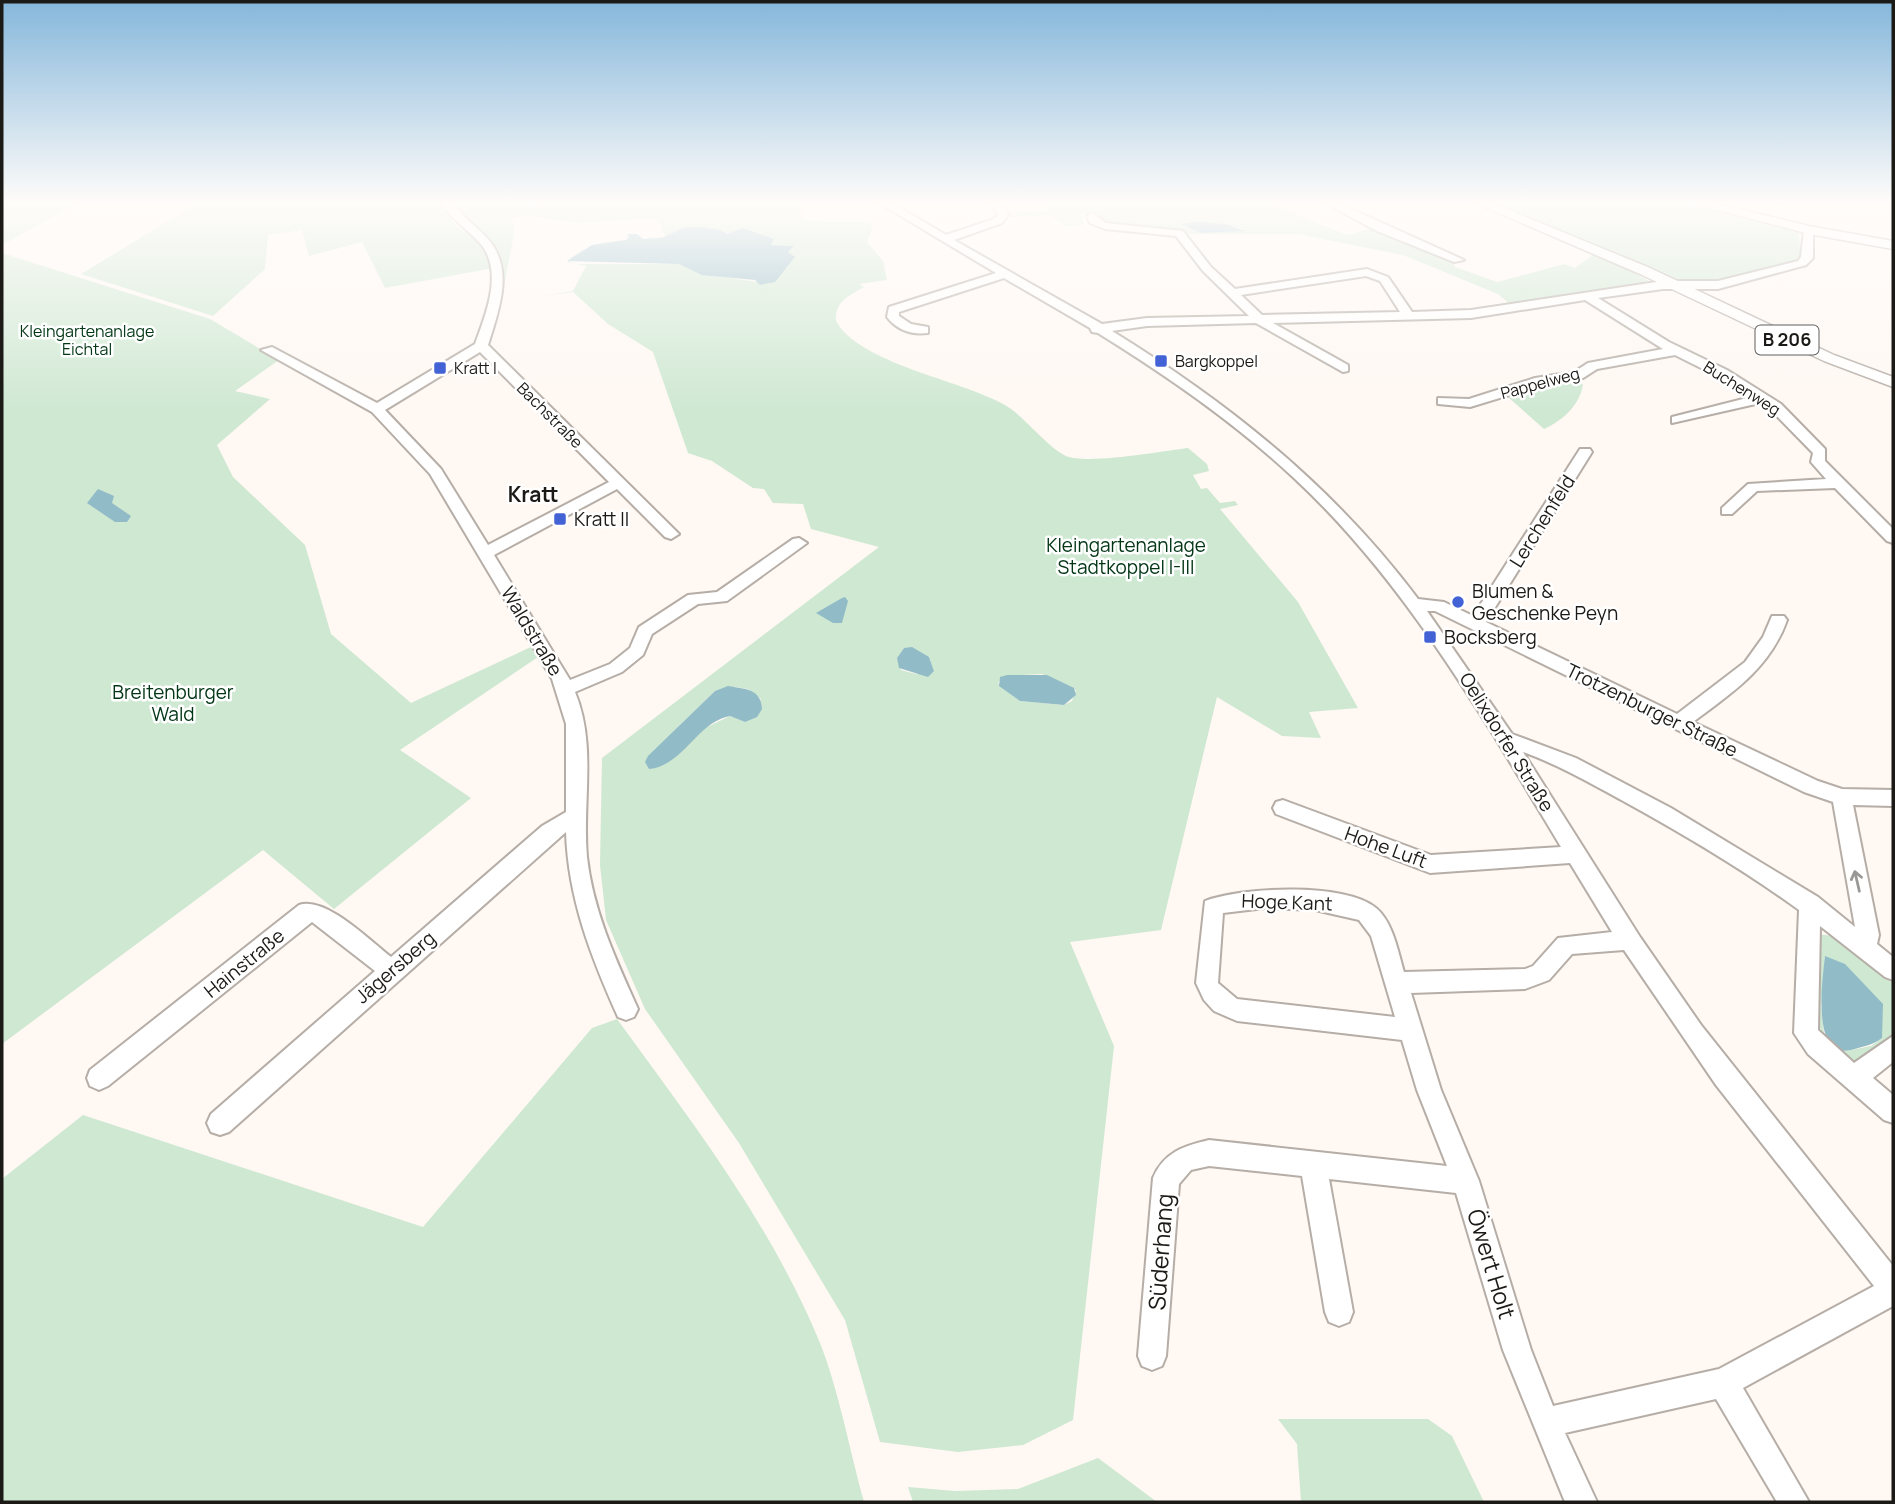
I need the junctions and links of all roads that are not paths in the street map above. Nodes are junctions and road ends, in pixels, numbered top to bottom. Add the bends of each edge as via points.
1 (498, 273) edge
2 (1211, 273) edge
3 (1359, 273) edge
4 (1370, 273) edge
5 (1646, 273) edge
6 (1769, 273) edge
7 (1004, 274) joint
8 (1679, 287) junction
9 (1231, 293) junction
10 (1589, 298) junction
11 (1409, 317) junction
12 (1260, 320) junction
13 (1096, 329) junction
14 (924, 330) dead end
15 (481, 346) junction
16 (267, 349) dead end
17 (1676, 351) junction
18 (1343, 368) dead end
19 (1893, 382) edge
20 (1759, 399) junction
21 (1443, 401) dead end
22 (377, 409) junction
23 (1677, 420) dead end
24 (1585, 452) dead end
25 (618, 483) junction
26 (1839, 483) junction
27 (1727, 512) dead end
28 (671, 534) dead end
29 (1893, 538) edge
30 (799, 543) dead end
31 (485, 553) junction
32 (1415, 604) junction
33 (1778, 620) dead end
34 (1476, 625) junction
35 (566, 689) junction
36 (1678, 723) junction
37 (1508, 740) junction
38 (1842, 797) junction
39 (1893, 798) edge
40 (1283, 808) dead end
41 (575, 817) junction
42 (1577, 855) junction
43 (1810, 904) junction
44 (1629, 940) junction
45 (1865, 948) junction
46 (1893, 970) edge
47 (391, 971) junction
48 (1396, 983) junction
49 (626, 1009) dead end
50 (1409, 1030) junction
51 (1893, 1047) edge
52 (99, 1078) dead end
53 (1854, 1078) junction
54 (1893, 1111) edge
55 (220, 1123) dead end
56 (1313, 1164) junction
57 (1465, 1181) junction
58 (1893, 1289) edge
59 (1339, 1312) dead end
60 (1152, 1356) dead end
61 (1723, 1383) junction
62 (1545, 1423) junction
63 (1581, 1502) edge
64 (1794, 1502) edge

1 - 15 street
2 - 9 street
3 - 9 street
4 - 11 street via 1384,279
5 - 8 main road, B 206
6 - 8 street via 1718,285
7 - 13 street, Oelixdorfer Straße
7 - 14 street via 893,310 899,323
8 - 10 street
8 - 19 main road, B 206 via 1829,358
9 - 12 street
10 - 11 street via 1507,311
10 - 17 street, Buchenweg
11 - 12 street
12 - 13 street via 1121,324
12 - 18 street
13 - 32 street, Oelixdorfer Straße via 1183,382 1255,434 1331,506
15 - 22 street
15 - 25 street, Bachstraße
16 - 22 street, Waldstraße
17 - 20 street, Buchenweg via 1722,373
17 - 21 street, Pappelweg via 1593,366 1571,377 1540,381 1470,403
20 - 23 street
20 - 26 street, Buchenweg via 1781,411 1802,433 1820,452 1818,462
22 - 31 street, Waldstraße via 427,460
24 - 34 street, Lerchenfeld
25 - 28 street, Bachstraße
25 - 31 street
26 - 27 street via 1753,487
26 - 29 street, Buchenweg
30 - 35 street via 720,597 694,598 645,631 637,651 616,668
31 - 35 street, Waldstraße
32 - 34 street, Trotzenburger Straße via 1438,606
32 - 37 street, Oelixdorfer Straße
33 - 36 street via 1752,665
34 - 36 street, Trotzenburger Straße
35 - 41 street, Waldstraße via 580,738
36 - 38 street, Trotzenburger Straße via 1811,787
37 - 42 street, Oelixdorfer Straße
37 - 43 street via 1545,750 1701,833
38 - 39 street, Trotzenburger Straße
45 -> 38 street via 1868,936 1847,843
40 - 42 street, Hohe Luft via 1430,864
41 - 47 street, Jägersberg via 549,832
41 - 49 street, Waldstraße via 586,912
42 - 44 street, Oelixdorfer Straße
43 - 45 street
43 - 53 street via 1805,1027 1816,1046
44 - 48 street via 1566,945 1541,973 1525,979
44 - 58 street, Oelixdorfer Straße via 1765,1129
45 - 46 street
47 - 52 street, Hainstraße via 317,913 307,912
47 - 55 street, Jägersberg
48 - 50 street, Öwert Holt
48 - 50 street, Hoge Kant via 1376,926 1359,908 1241,899 1213,908 1207,983 1224,1006
50 - 57 street, Öwert Holt
51 - 53 street
53 - 54 street
56 - 57 street, Süderhang
56 - 59 street
56 - 60 street, Süderhang via 1209,1153 1173,1167 1166,1178
57 - 62 street, Öwert Holt via 1506,1318
58 - 61 street
61 - 62 street
61 - 64 street
62 - 63 street, Öwert Holt

